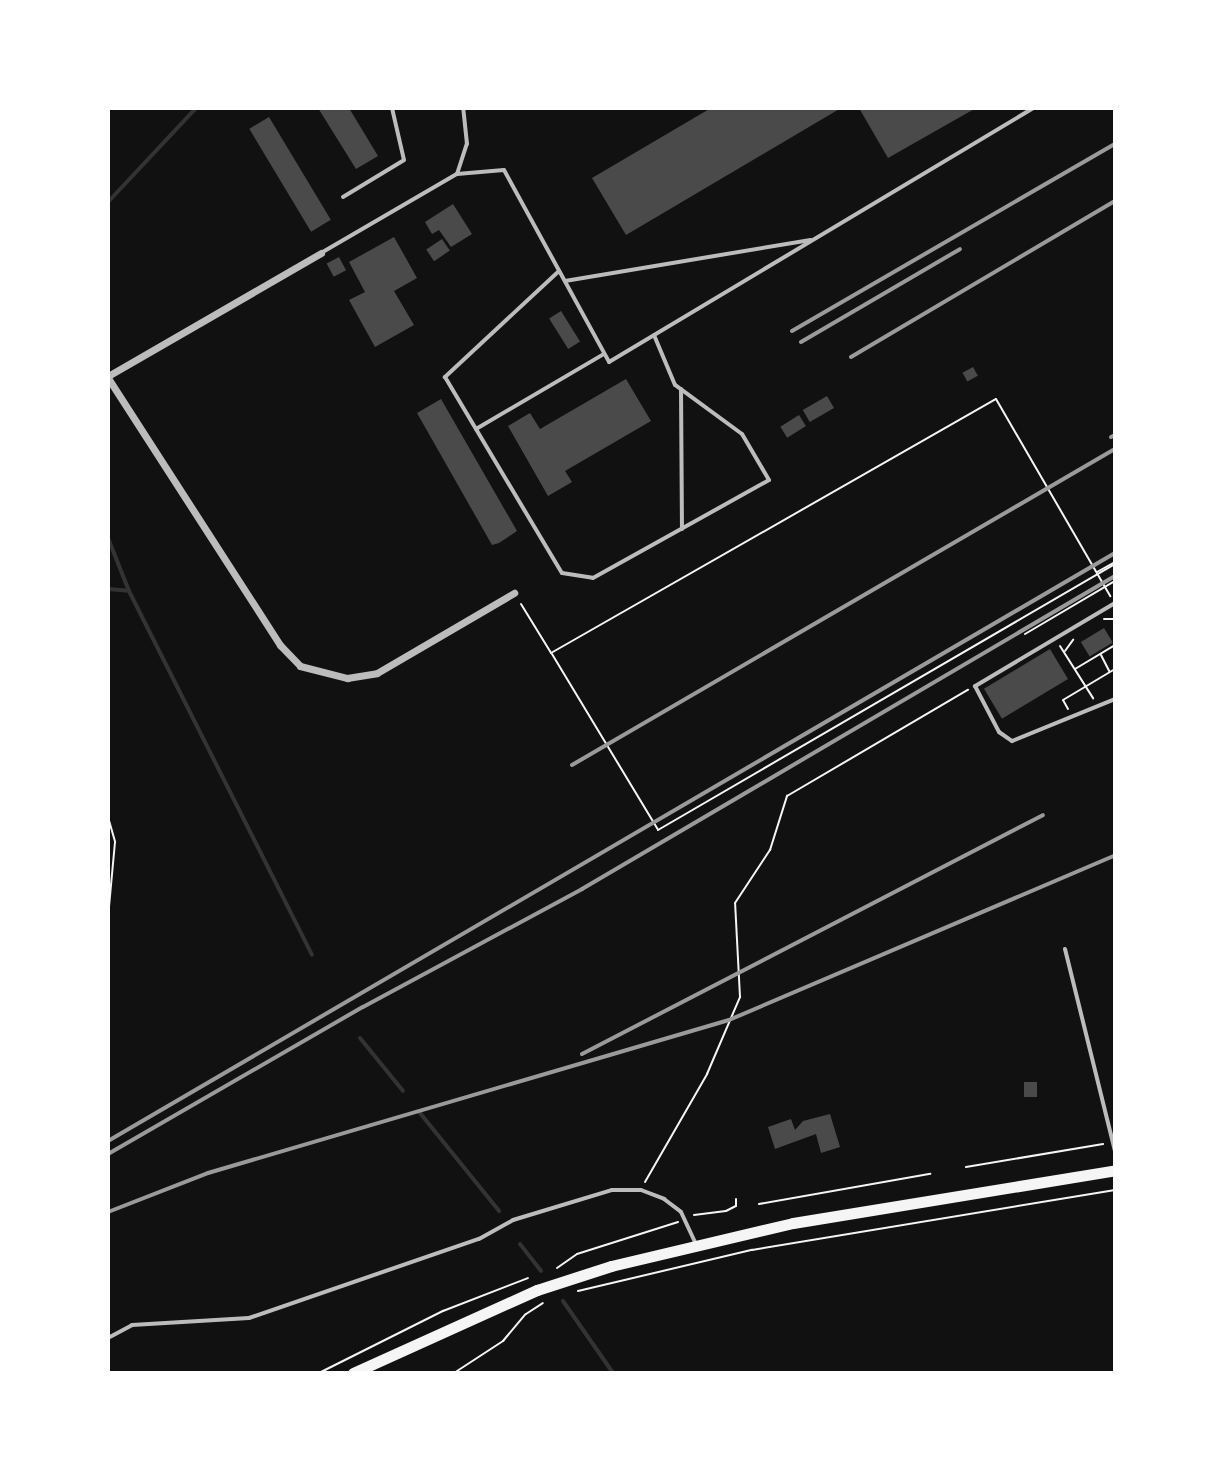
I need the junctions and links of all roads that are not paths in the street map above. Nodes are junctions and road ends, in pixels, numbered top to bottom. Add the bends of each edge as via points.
1 (392, 108) edge
2 (463, 108) edge
3 (1033, 108) edge
4 (457, 174) junction
5 (343, 197) dead end
6 (814, 239) junction
7 (321, 253) joint
8 (559, 271) junction
9 (565, 281) junction
10 (654, 335) junction
11 (604, 354) junction
12 (108, 377) edge
13 (681, 389) junction
14 (476, 429) junction
15 (682, 529) junction
16 (514, 593) road end
17 (1115, 603) edge
18 (1115, 699) edge
19 (1065, 949) dead end
20 (1115, 1151) edge
21 (1115, 1170) edge
22 (696, 1244) junction
23 (108, 1338) edge
24 (353, 1373) edge

1 - 5 lane via 404,160
2 - 4 lane via 467,144
3 - 6 lane
4 - 7 lane
4 - 8 lane via 504,170
6 - 9 lane
6 - 10 lane
7 - 12 street
8 - 9 lane
8 - 14 lane via 445,377
9 - 11 lane
10 - 11 lane via 609,362
10 - 13 lane
11 - 14 lane
12 - 16 street via 280,645 300,666 347,678 377,673
13 - 15 lane
13 - 15 lane via 742,434 769,480
14 - 15 lane via 562,573 593,578
17 - 18 lane via 975,686 999,732 1012,741
19 - 20 lane
21 - 22 main road
22 - 23 lane via 681,1212 641,1190 612,1190 513,1220 479,1239 249,1318 132,1325
22 - 24 main road via 537,1290

